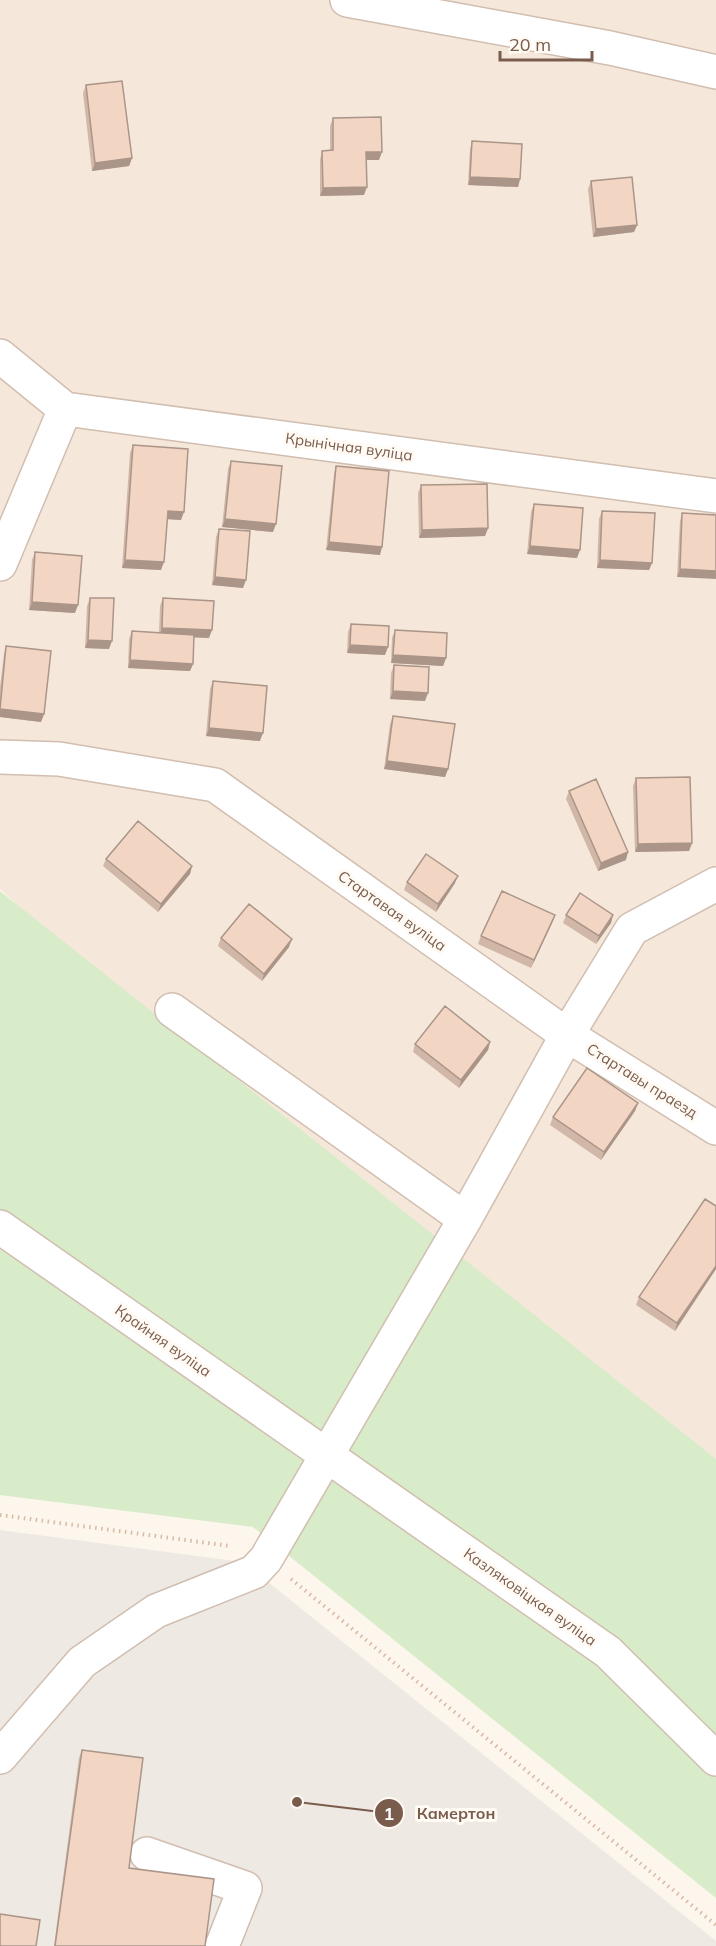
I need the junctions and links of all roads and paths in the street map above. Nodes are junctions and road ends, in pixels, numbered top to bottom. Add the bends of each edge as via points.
1 (347, 0) edge
2 (716, 72) edge
3 (0, 356) edge
4 (65, 409) junction
5 (716, 496) edge
6 (0, 564) edge
7 (0, 757) edge
8 (716, 884) edge
9 (172, 1010) dead end
10 (567, 1035) junction
11 (716, 1128) edge
12 (465, 1219) junction
13 (0, 1227) edge
14 (327, 1456) junction
15 (0, 1515) edge
16 (266, 1558) junction
17 (0, 1757) edge
18 (716, 1759) edge
19 (147, 1854) dead end
20 (716, 1924) edge
21 (222, 1946) edge

1 - 2 street via 610,48
3 - 4 street
4 - 5 street, Крынічная вуліца
4 - 6 street
7 - 10 street, Стартавая вуліца via 59,759 215,785
8 - 10 street via 632,929
9 - 12 street
10 - 11 street, Стартавы праезд
10 - 12 street
12 - 14 street
13 - 14 street, Крайняя вуліца
14 - 16 street
14 - 18 street, Казляковіцкая вуліца via 608,1652
15 - 16 path via 239,1547
16 - 17 street via 254,1572 156,1611 82,1662
16 - 20 path
19 - 21 street via 245,1888

